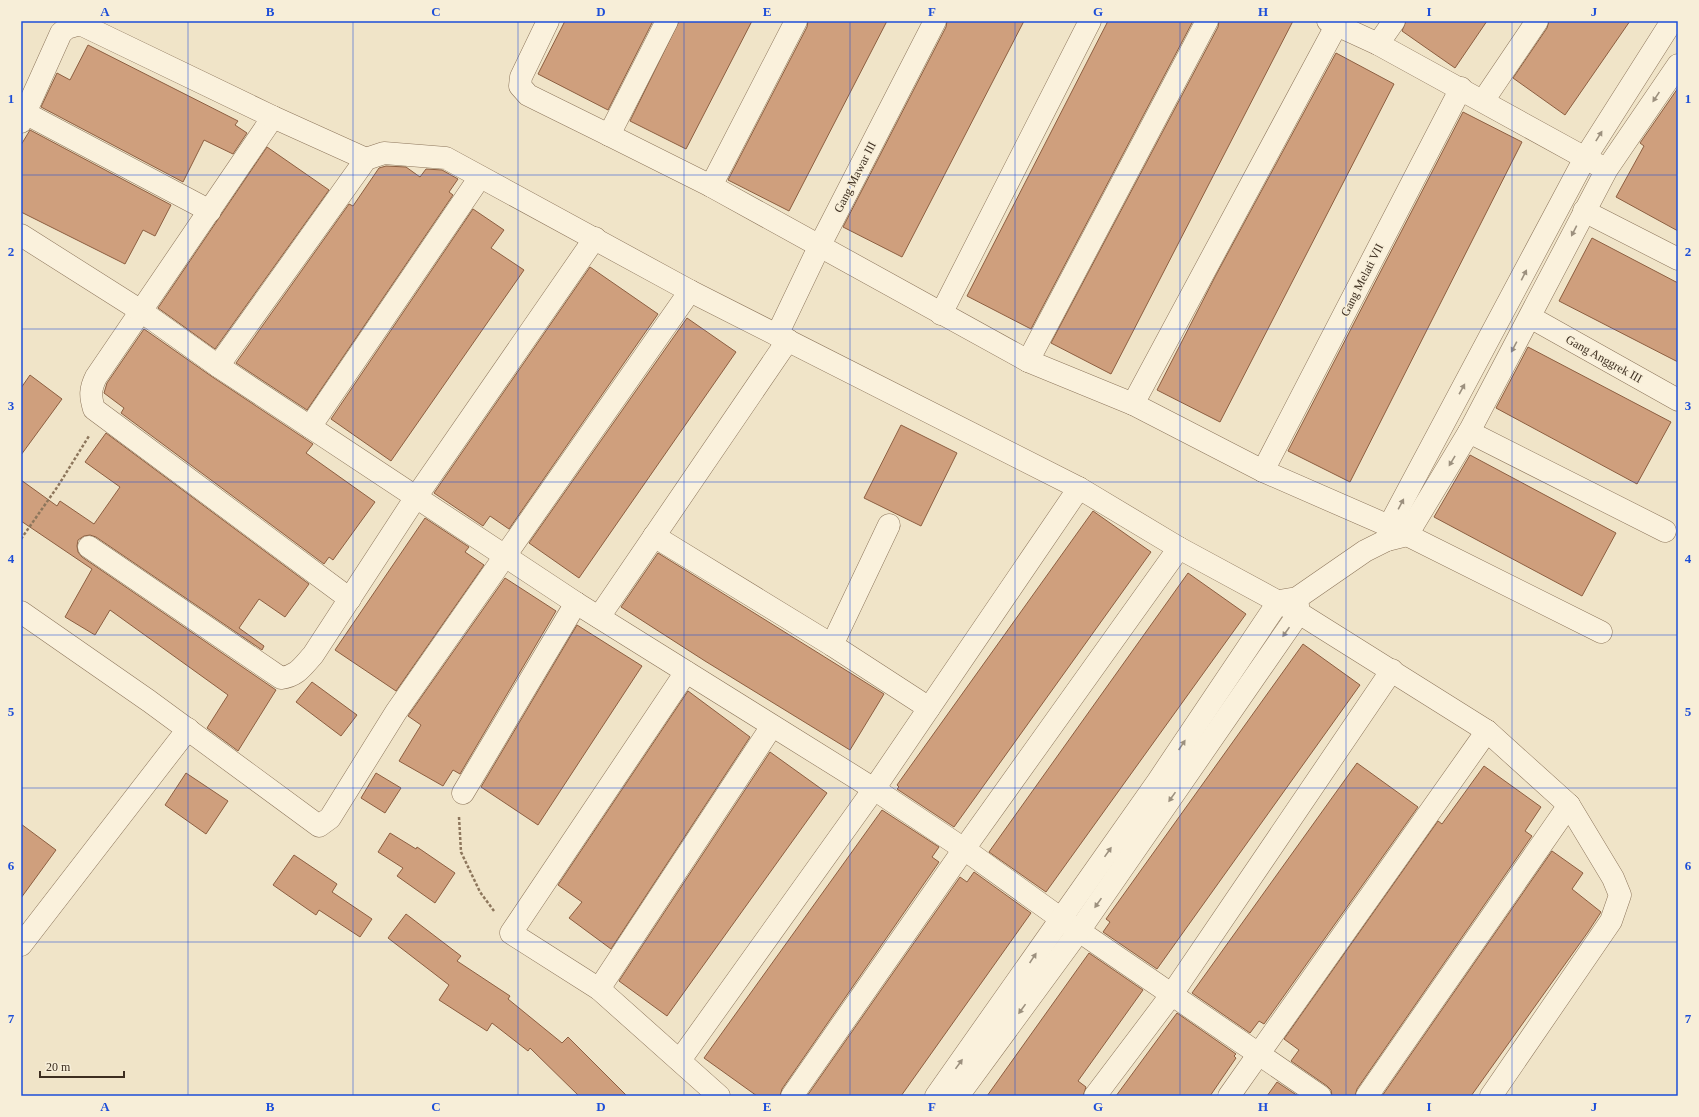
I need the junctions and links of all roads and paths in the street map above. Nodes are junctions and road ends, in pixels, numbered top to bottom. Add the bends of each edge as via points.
1 (548, 21) edge
2 (667, 21) edge
3 (796, 21) edge
4 (936, 21) edge
5 (1090, 21) edge
6 (1207, 21) edge
7 (1394, 21) edge
8 (1538, 21) edge
9 (1672, 21) edge
10 (1332, 23) edge
11 (1378, 44) junction
12 (1678, 65) edge
13 (1461, 88) junction
14 (1483, 101) junction
15 (23, 117) edge
16 (273, 117) junction
17 (609, 135) junction
18 (1585, 158) junction
19 (366, 159) junction
20 (1607, 169) junction
21 (480, 177) junction
22 (711, 186) junction
23 (210, 211) junction
24 (1584, 211) junction
25 (21, 235) edge
26 (595, 238) junction
27 (819, 247) junction
28 (1678, 259) edge
29 (690, 291) junction
30 (141, 311) junction
31 (941, 314) junction
32 (1530, 317) junction
33 (783, 338) junction
34 (1028, 361) junction
35 (218, 366) junction
36 (1678, 400) edge
37 (1133, 404) junction
38 (102, 415) junction
39 (310, 428) junction
40 (1469, 432) junction
41 (1263, 471) junction
42 (1079, 488) junction
43 (416, 498) junction
44 (888, 525) dead end
45 (1665, 531) dead end
46 (1394, 534) junction
47 (654, 536) junction
48 (21, 539) edge
49 (89, 547) dead end
50 (1179, 548) junction
51 (506, 555) junction
52 (350, 599) junction
53 (1295, 601) junction
54 (576, 603) junction
55 (21, 612) edge
56 (599, 617) junction
57 (1601, 632) dead end
58 (832, 645) junction
59 (1392, 670) junction
60 (686, 672) junction
61 (929, 708) junction
62 (772, 726) junction
63 (188, 729) junction
64 (1487, 731) junction
65 (874, 789) junction
66 (463, 793) joint
67 (1569, 805) junction
68 (964, 849) junction
69 (1060, 918) junction
70 (1079, 931) junction
71 (511, 933) junction
72 (21, 945) edge
73 (599, 989) junction
74 (1172, 994) junction
75 (1259, 1054) junction
76 (680, 1060) junction
77 (719, 1096) edge
78 (792, 1096) edge
79 (936, 1096) edge
80 (958, 1096) edge
81 (1095, 1096) edge
82 (1229, 1096) edge
83 (1320, 1096) edge
84 (1367, 1096) edge
85 (1491, 1096) edge

1 - 17 street via 521,77 520,86 528,95
2 - 17 street
3 - 22 street
4 - 27 street, Gang Mawar III
5 - 31 street
6 - 34 street
7 - 11 street
8 - 14 street
18 -> 9 street
10 - 11 street
10 - 37 street
11 - 13 street
12 -> 20 street
13 - 14 street
13 - 41 street, Gang Melati VII
14 - 18 street
15 - 16 street via 61,33 80,24
15 - 23 street
16 - 19 street
16 - 23 street
17 - 22 street
18 - 20 street
46 -> 18 street
19 - 21 street via 384,153 446,158
19 - 35 street
20 - 24 street
21 - 26 street
21 - 39 street
22 - 27 street
23 - 30 street
24 - 28 street
24 -> 32 street
25 - 30 street
26 - 29 street
26 - 43 street
27 - 31 street
27 - 33 street, Gang Mawar III
29 - 33 street
29 - 51 street
30 - 35 street
30 - 38 street via 92,385 91,400 94,409
31 - 34 street
32 - 36 street, Gang Anggrek III
32 -> 40 street
33 - 42 street
33 - 47 street, Gang Mawar III
34 - 37 street
35 - 39 street
37 - 41 street
38 - 48 path
38 - 52 street
39 - 43 street
40 - 45 street
40 -> 46 street
41 - 46 street
42 - 50 street
42 - 61 street
43 - 51 street
43 - 52 street
44 - 58 street
46 - 53 street via 1365,551
46 - 57 street
47 - 56 street, Gang Mawar III
47 - 58 street
49 - 52 street via 280,678 290,677 299,671 313,655
50 - 53 street
50 - 68 street
51 - 54 street
51 - 63 street via 396,712 330,818 319,826
53 - 59 street
69 -> 53 street via 1158,781
53 -> 70 street
54 - 56 street
54 - 66 street
55 - 63 street
56 - 60 street
58 - 61 street
59 - 64 street
59 - 74 street
60 - 62 street
60 - 71 street
61 - 65 street
62 - 65 street
62 - 73 street
63 - 72 street
64 - 67 street
64 - 75 street
65 - 68 street
65 - 76 street
66 - 71 path via 459,817 461,852 480,892
67 - 84 street
67 - 85 street via 1613,878 1620,895 1611,921
68 - 69 street
68 - 78 street
69 - 70 street
79 -> 69 street
70 - 74 street
70 -> 80 street
71 - 73 street
73 - 76 street
74 - 75 street
74 - 81 street
75 - 82 street
75 - 83 street
76 - 77 street

